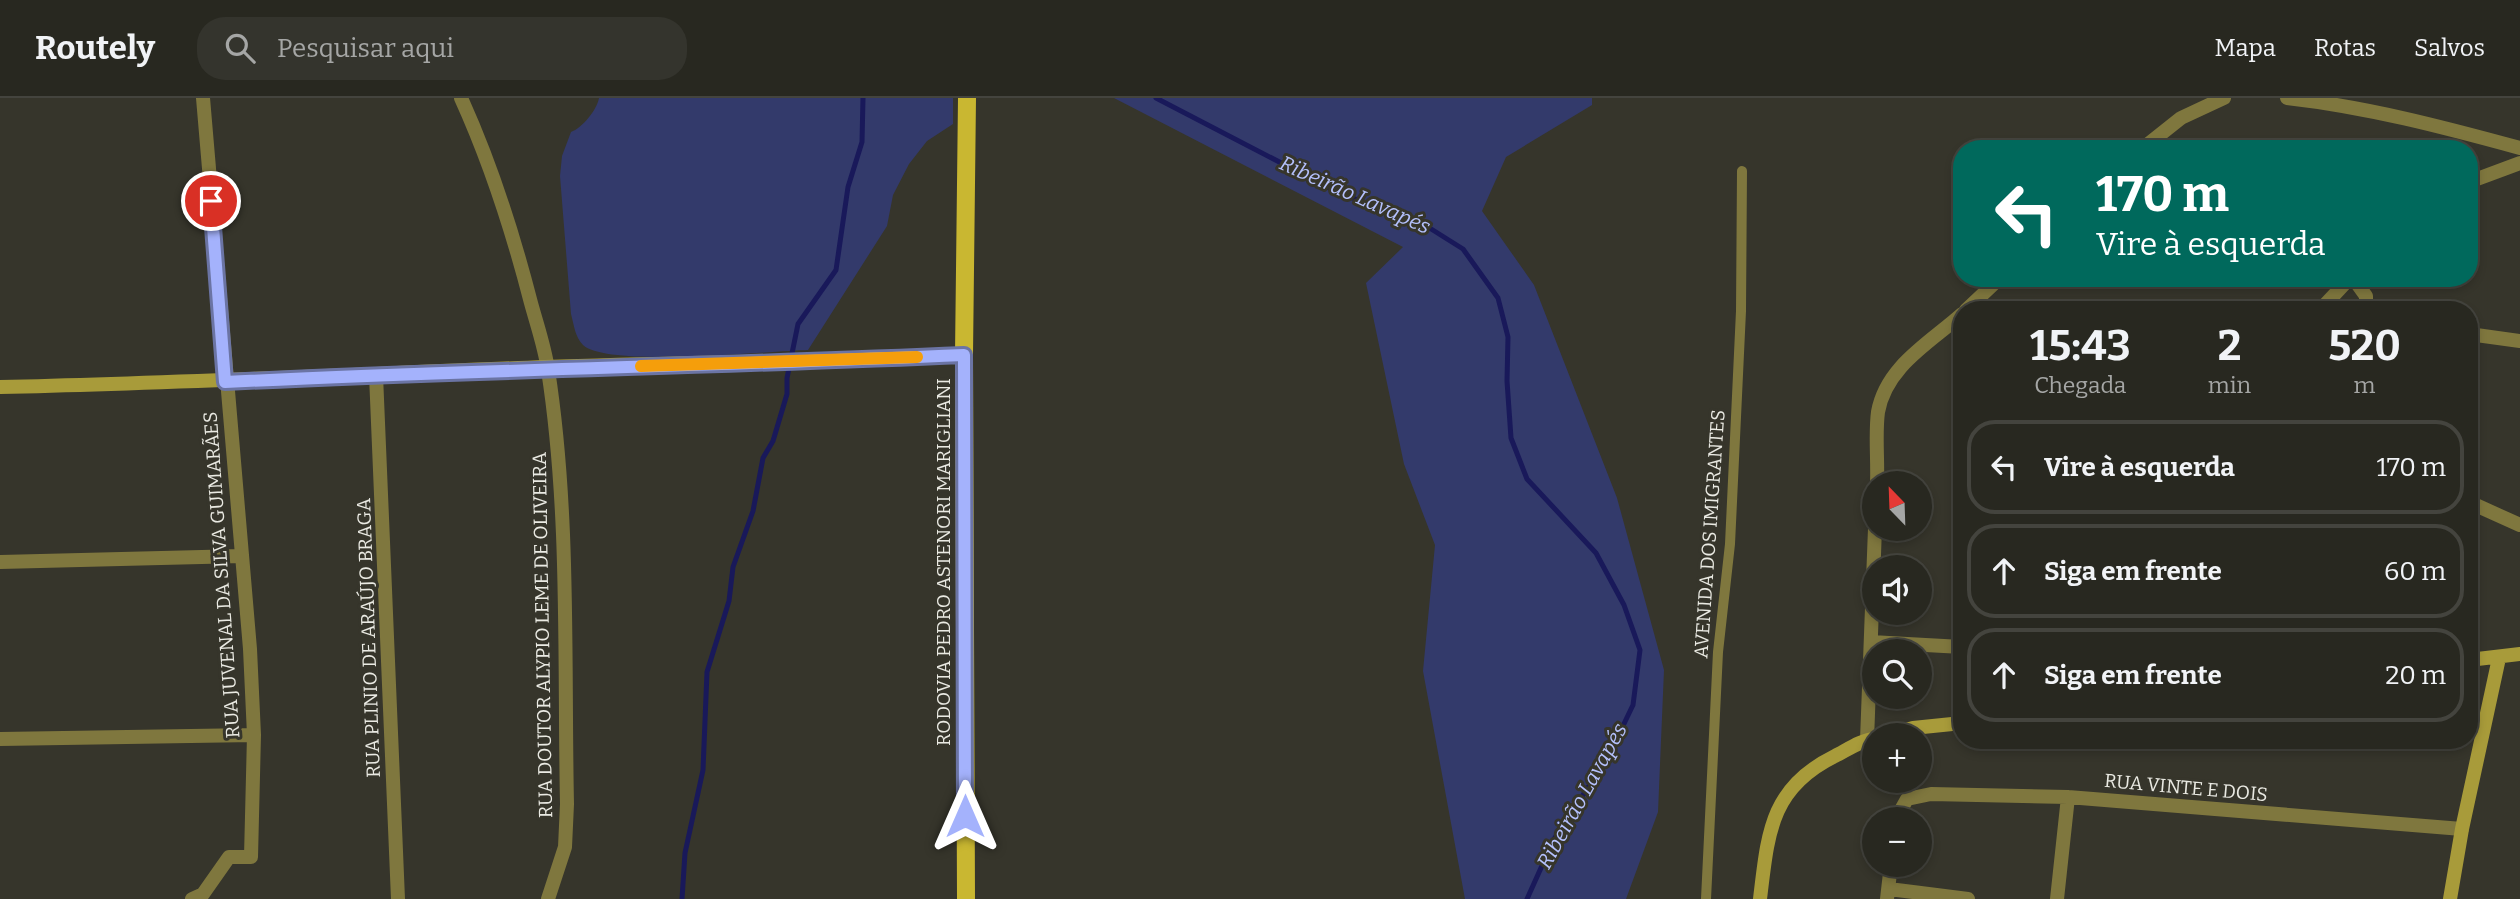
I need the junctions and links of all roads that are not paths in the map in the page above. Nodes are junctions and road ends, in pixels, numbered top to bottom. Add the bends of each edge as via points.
1 (202, 98) edge
2 (461, 98) edge
3 (967, 98) edge
4 (2224, 98) edge
5 (2287, 98) edge
6 (2153, 140) edge
7 (2520, 148) edge
8 (2520, 163) edge
9 (1742, 171) dead end
10 (2478, 179) edge
11 (1990, 287) edge
12 (2343, 287) edge
13 (1976, 301) edge
14 (2329, 301) edge
15 (1953, 321) edge
16 (2478, 335) edge
17 (2520, 341) edge
18 (964, 355) junction
19 (548, 367) junction
20 (376, 374) junction
21 (225, 382) junction
22 (0, 387) edge
23 (1877, 471) edge
24 (2478, 506) edge
25 (2520, 524) edge
26 (1875, 541) edge
27 (242, 556) junction
28 (0, 562) edge
29 (1871, 639) edge
30 (1932, 645) edge
31 (1953, 647) edge
32 (2520, 654) edge
33 (2499, 658) junction
34 (2478, 659) edge
35 (1953, 724) edge
36 (1932, 726) edge
37 (254, 735) junction
38 (0, 739) edge
39 (1862, 743) edge
40 (2068, 797) junction
41 (1903, 807) edge
42 (2462, 829) junction
43 (1888, 894) edge
44 (197, 897) edge
45 (398, 899) edge
46 (548, 899) edge
47 (966, 899) edge
48 (1706, 899) edge
49 (1759, 899) edge
50 (1968, 899) edge
51 (2057, 899) edge
52 (2450, 899) edge

1 - 21 street, RUA JUVENAL DA SILVA GUIMARÃES
2 - 19 street, RUA DOUTOR ALYPIO LEME DE OLIVEIRA via 494,177
3 - 18 main road, RODOVIA PEDRO ASTENORI MARIGLIANI
4 - 6 street via 2181,118
5 - 7 street via 2434,124
8 - 10 street
9 - 48 lane, AVENIDA DOS IMIGRANTES via 1731,531 1718,652
11 - 13 street
12 - 14 street
15 - 23 street via 1893,377 1878,414
16 - 17 street
18 - 19 street
18 - 47 main road, RODOVIA PEDRO ASTENORI MARIGLIANI
19 - 20 street
19 - 46 street, RUA DOUTOR ALYPIO LEME DE OLIVEIRA via 561,524 567,804 565,847
20 - 21 street
20 - 45 street, RUA PLINIO DE ARAÚJO BRAGA
21 - 22 street
21 - 27 street, RUA JUVENAL DA SILVA GUIMARÃES
24 - 25 street
26 - 29 street
27 - 28 street
27 - 37 street, RUA JUVENAL DA SILVA GUIMARÃES
30 - 31 street
32 - 33 street
33 - 34 street
33 - 42 street
35 - 36 street
37 - 38 street
37 - 44 street, RUA JUVENAL DA SILVA GUIMARÃES via 251,857 229,857
39 - 49 street via 1817,765 1783,797 1769,834
40 - 41 street, RUA VINTE E DOIS via 1931,794 1907,799
40 - 42 street, RUA VINTE E DOIS
40 - 51 street
42 - 52 street
43 - 50 street

